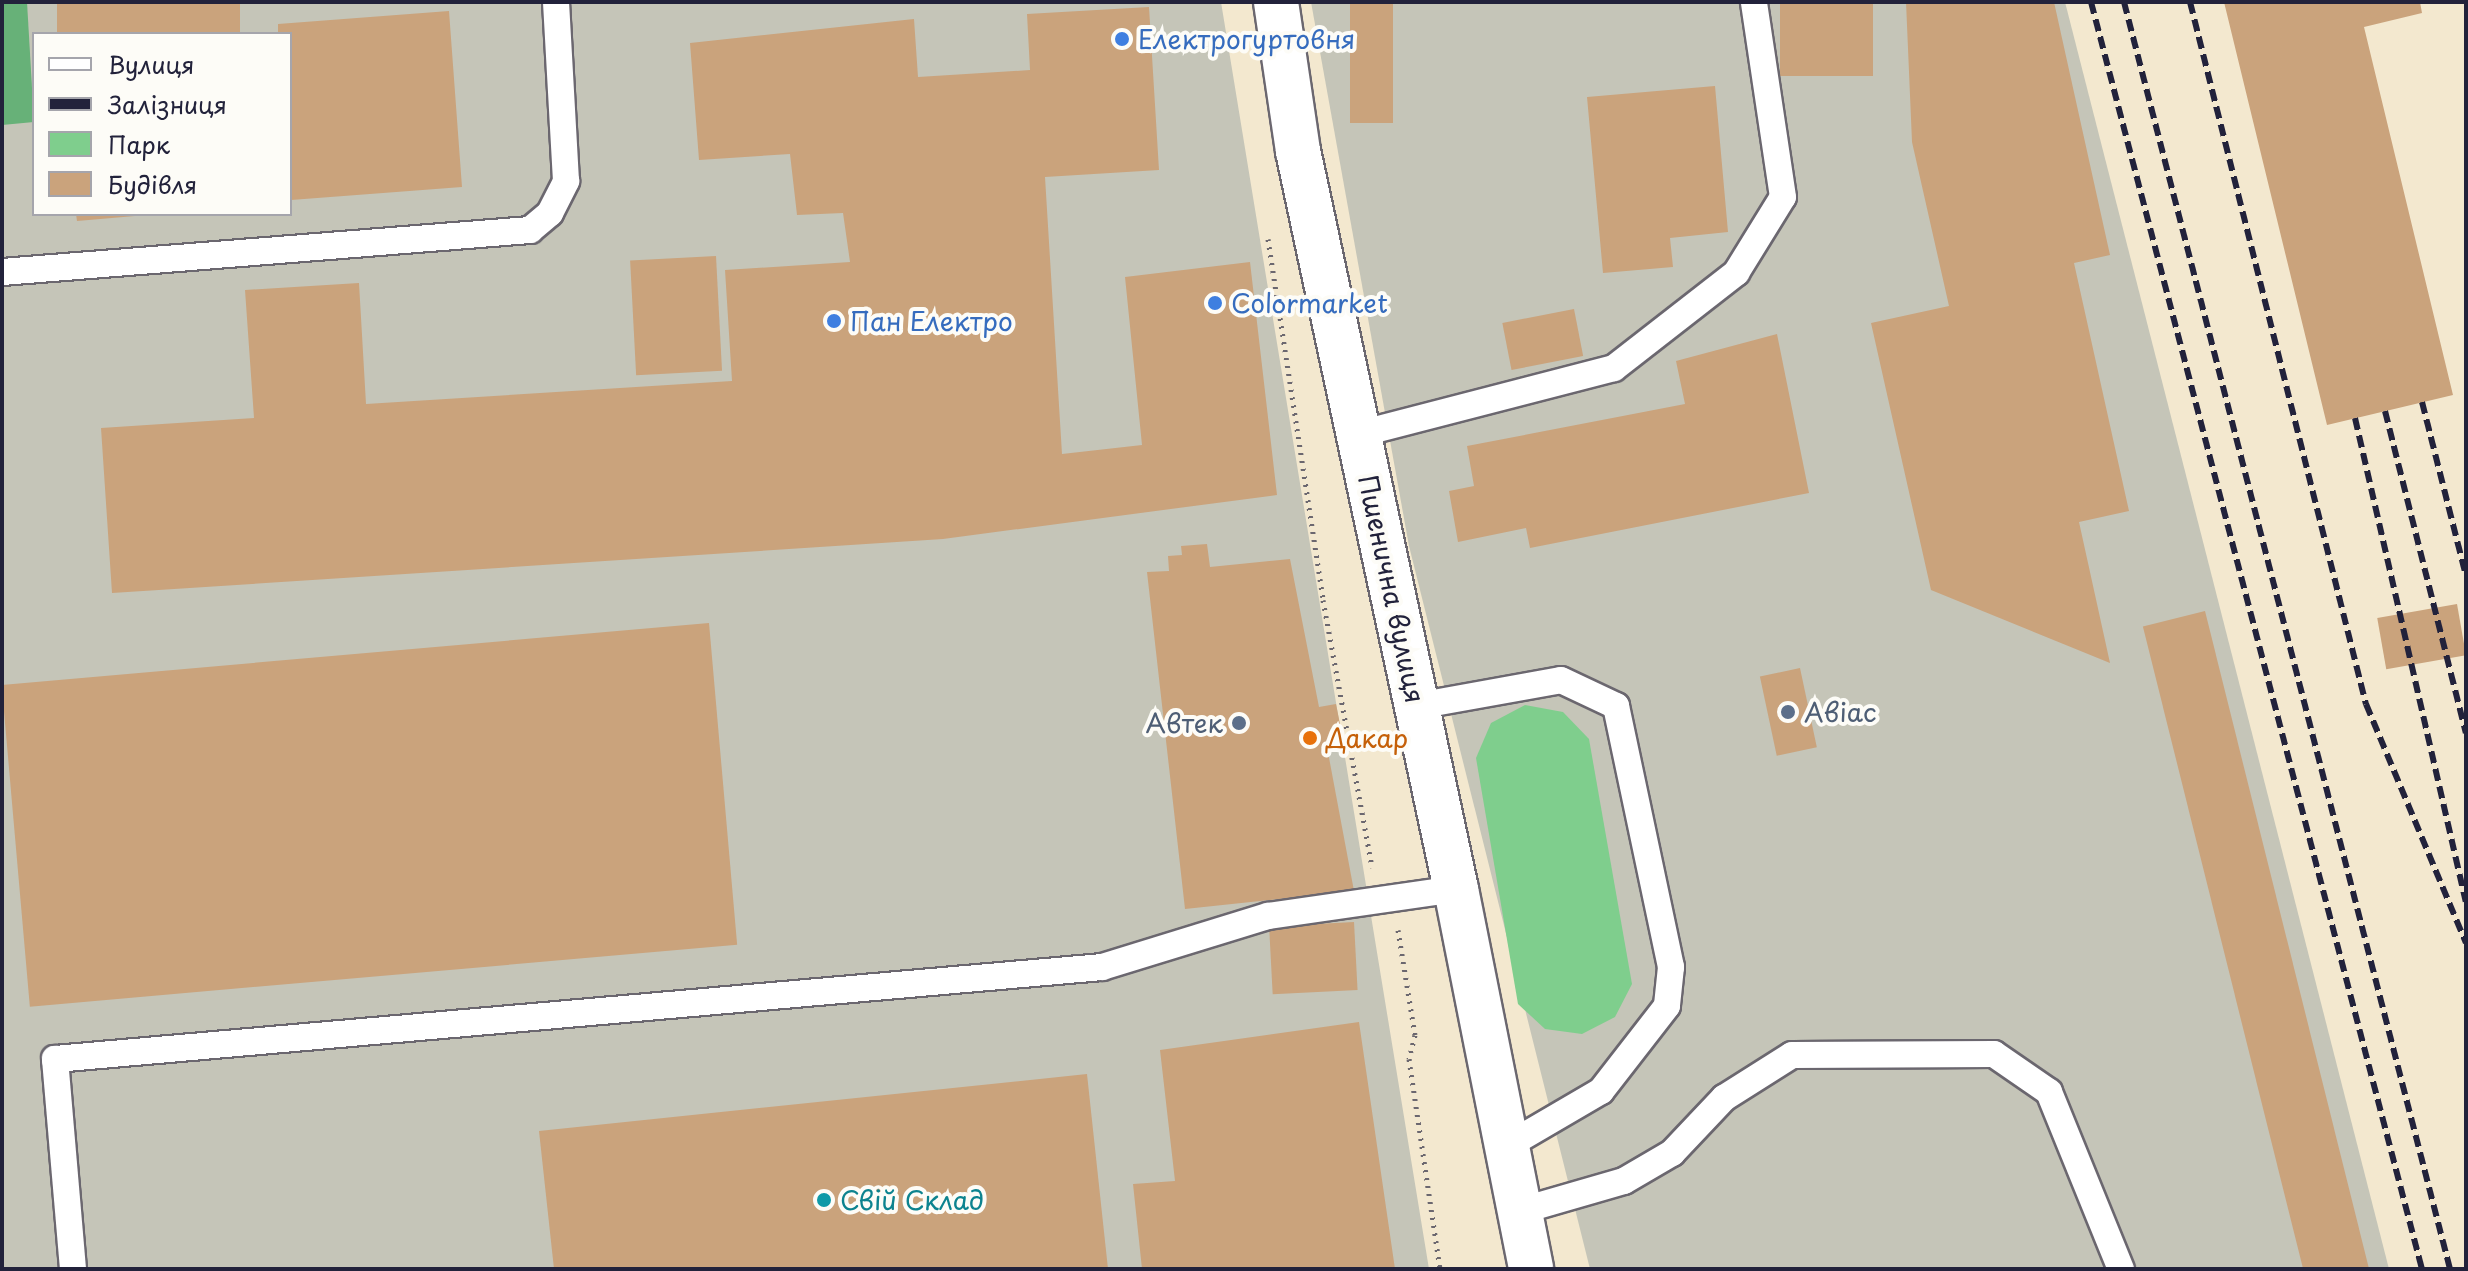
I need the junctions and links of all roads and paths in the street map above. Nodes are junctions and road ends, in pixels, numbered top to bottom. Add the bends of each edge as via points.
1 (556, 2) edge
2 (1276, 2) edge
3 (1754, 2) edge
4 (1267, 237) dead end
5 (2, 272) edge
6 (1359, 434) junction
7 (1417, 706) junction
8 (1456, 889) junction
9 (1393, 898) junction
10 (1507, 1146) junction
11 (1520, 1211) junction
12 (73, 1269) edge
13 (1440, 1269) edge
14 (1531, 1269) edge
15 (2121, 1269) edge

1 - 5 lane via 566,181 550,213 530,230
2 - 6 street, Пшенична вулиця via 1298,151
3 - 6 lane via 1783,197 1736,273 1614,368
4 - 9 path via 1323,600 1374,879
6 - 7 street, Пшенична вулиця
7 - 8 street, Пшенична вулиця
7 - 10 lane via 1561,680 1616,706 1671,967 1667,1006 1601,1091
8 - 9 lane
8 - 10 street, Пшенична вулиця
9 - 12 lane via 1268,916 1102,967 55,1059
9 - 13 path via 1415,1035 1409,1059
10 - 11 street, Пшенична вулиця
11 - 14 street, Пшенична вулиця
11 - 15 lane via 1624,1181 1672,1153 1724,1098 1792,1055 1994,1054 2049,1092

